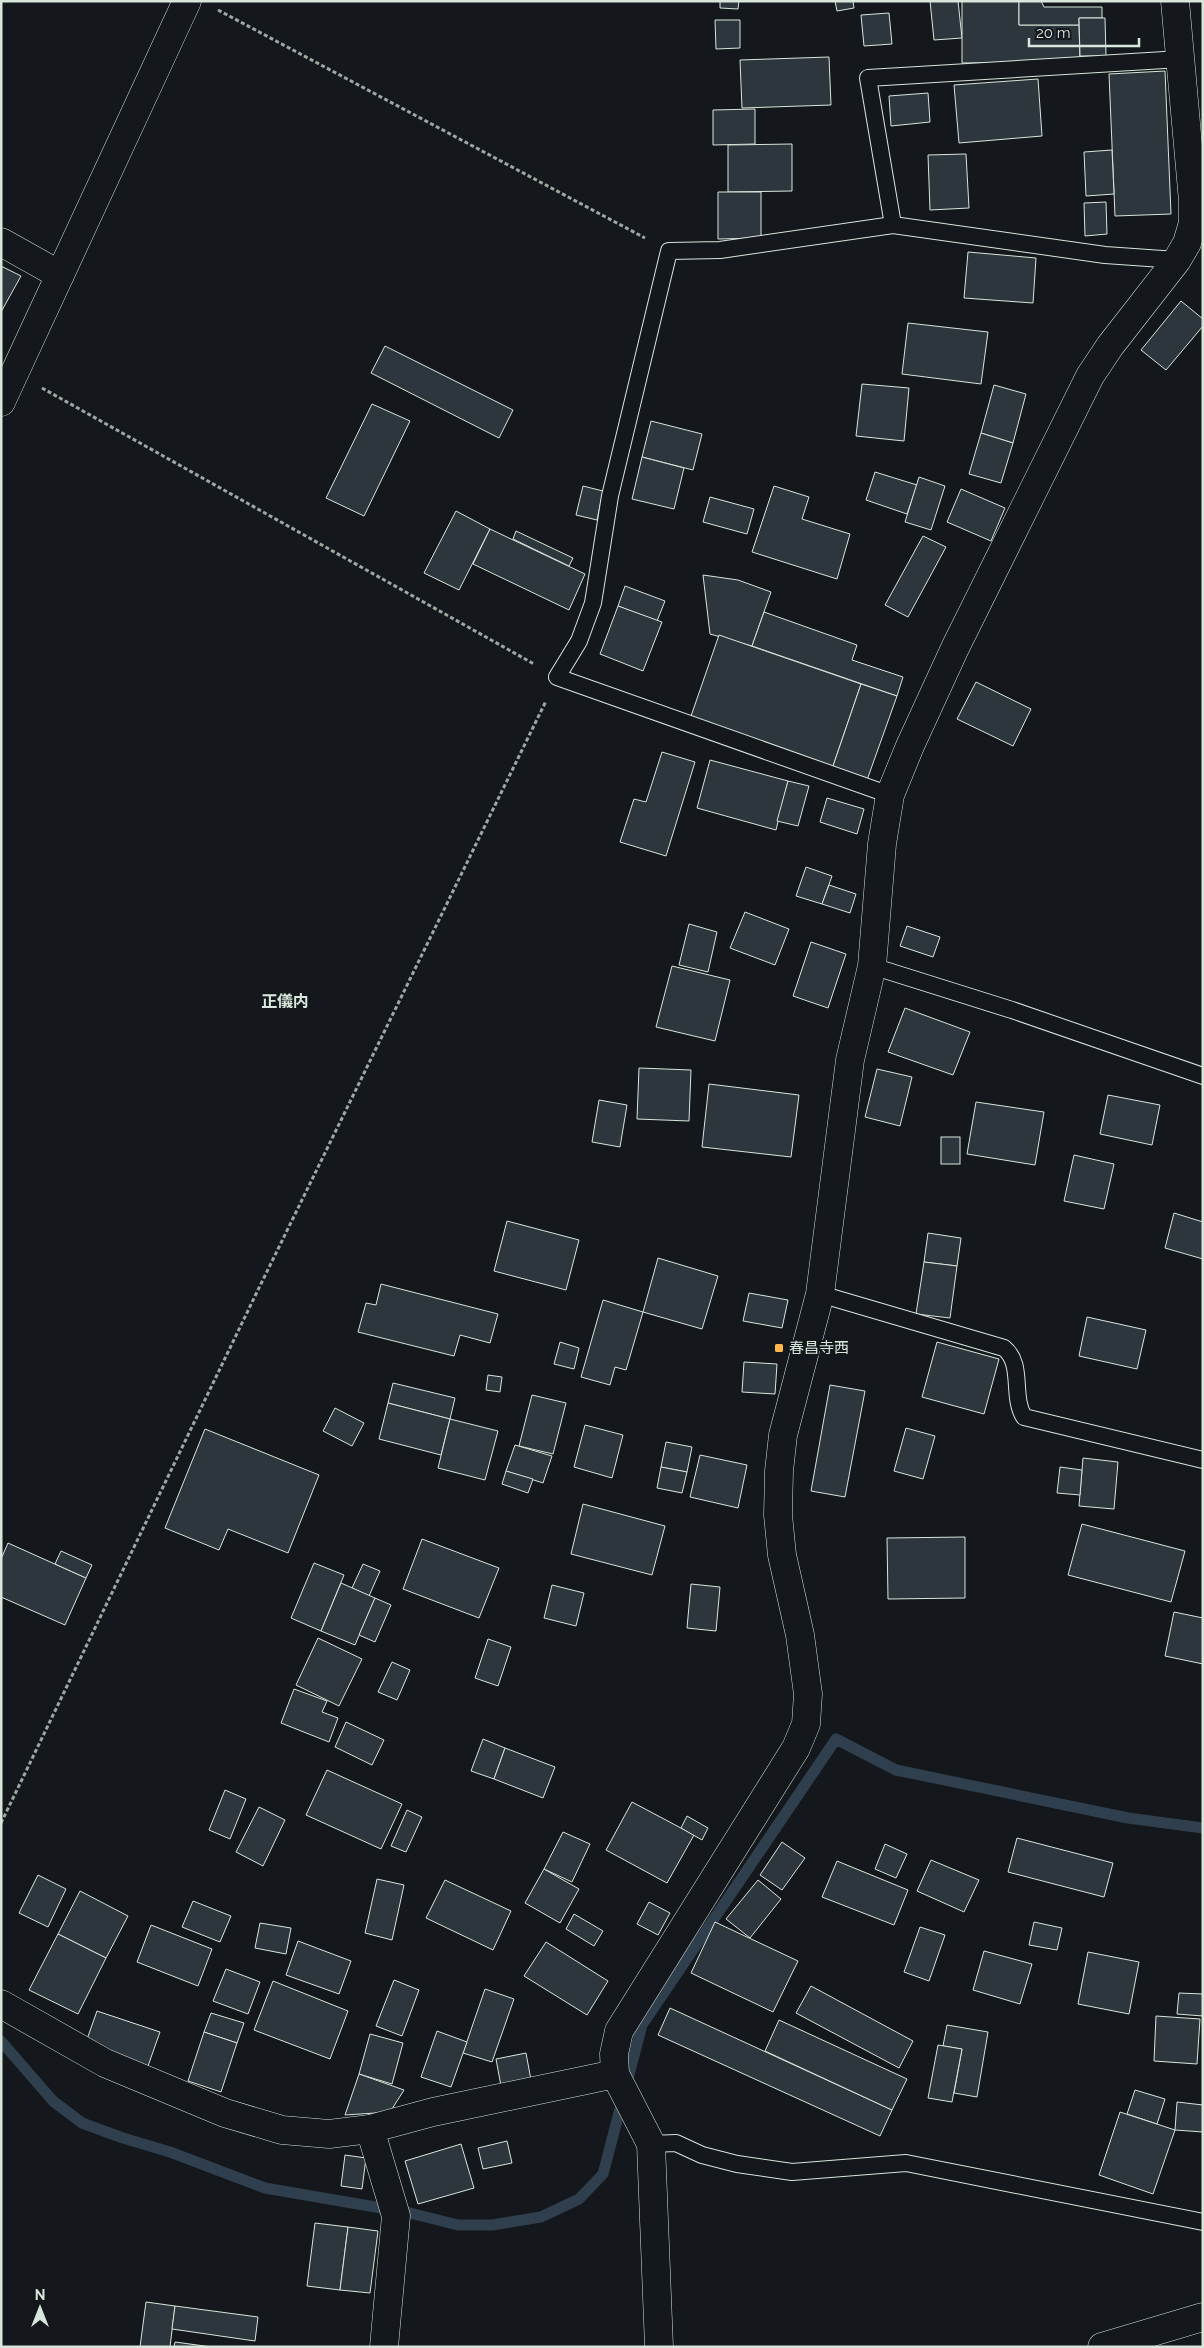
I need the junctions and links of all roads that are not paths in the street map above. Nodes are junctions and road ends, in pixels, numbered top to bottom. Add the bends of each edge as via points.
1 (1175, 1) edge
2 (199, 4) edge
3 (1181, 59) junction
4 (1198, 200) edge
5 (893, 225) junction
6 (1, 242) edge
7 (1177, 260) junction
8 (60, 275) junction
9 (1, 402) edge
10 (890, 796) junction
11 (872, 966) junction
12 (1203, 1076) edge
13 (820, 1294) junction
14 (1203, 1460) edge
15 (1, 2004) edge
16 (615, 2074) junction
17 (370, 2129) junction
18 (651, 2144) junction
19 (1203, 2222) edge
20 (1203, 2317) edge
21 (384, 2347) edge
22 (659, 2347) edge
23 (1102, 2347) edge

1 - 3 street
2 - 8 street
3 - 4 street
3 - 5 lane via 868,78
4 - 7 street via 1187,243
5 - 7 lane via 1105,254
5 - 10 lane via 720,250 669,251 610,496 593,603 579,641 557,677
6 - 8 street
7 - 10 street via 1090,376 955,648
8 - 9 street
10 - 11 street via 882,844
11 - 12 lane
11 - 13 street via 850,1060
13 - 14 lane via 1004,1348 1011,1353 1014,1362 1018,1408 1024,1417
13 - 16 street via 783,1435 778,1515 782,1555 800,1634 808,1694 806,1724 796,1748 619,2031 614,2054
15 - 17 street via 105,2064 225,2113 282,2130 329,2134
16 - 17 street via 433,2112
16 - 18 street
17 - 21 street via 396,2216
18 - 19 lane via 676,2143 702,2155 737,2164 792,2172 906,2163
18 - 22 street
20 - 23 street

